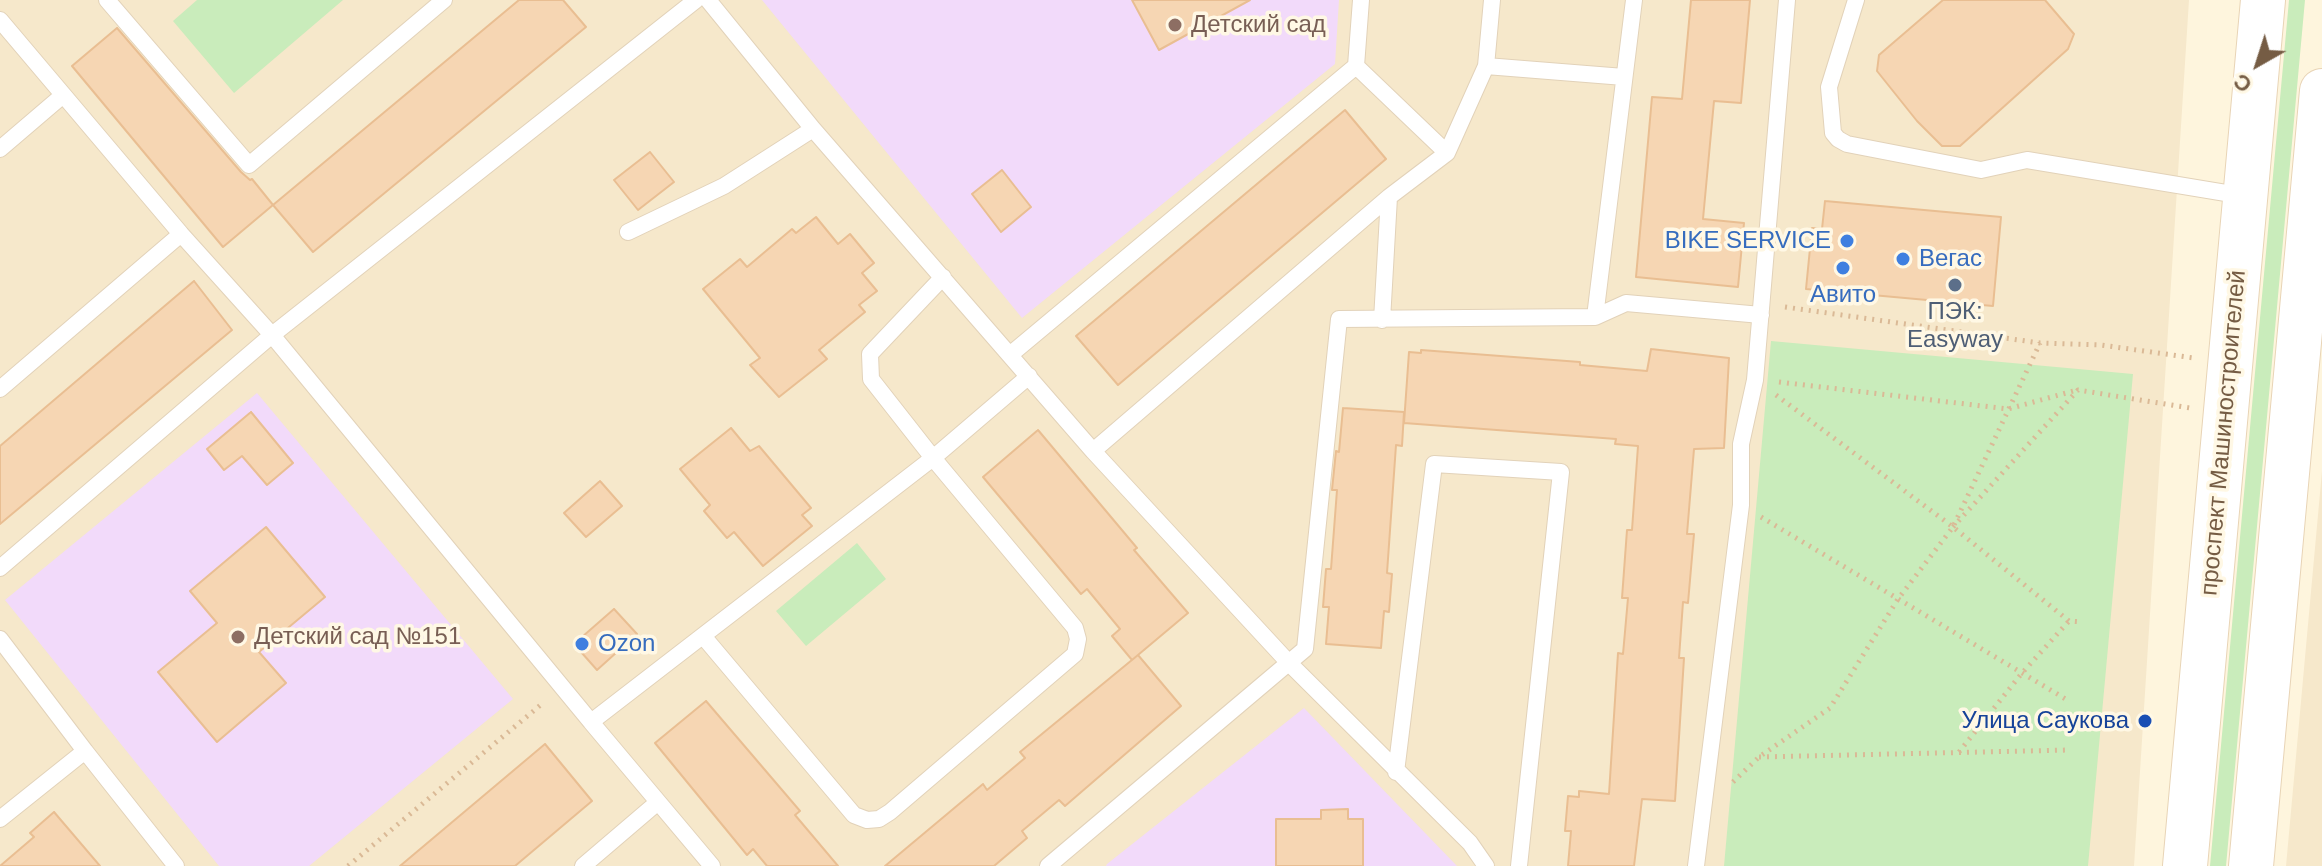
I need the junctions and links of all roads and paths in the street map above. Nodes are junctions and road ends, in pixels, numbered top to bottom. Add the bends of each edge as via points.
1 (107, 0) edge
2 (444, 0) edge
3 (696, 0) edge
4 (708, 0) edge
5 (1361, 0) edge
6 (1492, 0) edge
7 (1634, 0) edge
8 (1787, 0) edge
9 (1856, 0) edge
10 (2263, 0) edge
11 (0, 20) edge
12 (1356, 66) junction
13 (1486, 66) junction
14 (1624, 77) junction
15 (2322, 91) edge
16 (62, 96) junction
17 (813, 129) junction
18 (0, 149) edge
19 (1447, 153) junction
20 (2246, 196) junction
21 (1389, 197) junction
22 (628, 232) dead end
23 (181, 234) junction
24 (943, 277) junction
25 (1760, 309) junction
26 (1595, 317) junction
27 (1382, 320) junction
28 (272, 335) junction
29 (2040, 343) junction
30 (1011, 354) junction
31 (2193, 370) dead end
32 (1029, 376) junction
33 (1755, 380) junction
34 (0, 389) edge
35 (2078, 390) junction
36 (2191, 396) dead end
37 (2008, 409) junction
38 (1093, 451) junction
39 (933, 458) junction
40 (1741, 505) junction
41 (1953, 527) junction
42 (0, 568) edge
43 (1898, 599) junction
44 (2069, 621) junction
45 (2082, 622) dead end
46 (703, 636) junction
47 (0, 639) edge
48 (1289, 663) junction
49 (2022, 673) junction
50 (562, 687) junction
51 (2069, 701) dead end
52 (591, 722) junction
53 (2070, 750) dead end
54 (85, 751) junction
55 (1958, 752) junction
56 (1759, 757) junction
57 (1396, 772) junction
58 (658, 802) junction
59 (1703, 810) junction
60 (0, 819) edge
61 (176, 866) edge
62 (348, 866) edge
63 (583, 866) edge
64 (712, 866) edge
65 (1048, 866) edge
66 (1486, 866) edge
67 (1519, 866) edge
68 (1696, 866) edge
69 (2185, 866) edge
70 (2251, 866) edge

1 - 2 lane via 249,165
3 - 28 lane
4 - 17 lane
5 - 12 lane
6 - 13 lane
7 - 14 lane
8 - 25 lane
9 - 20 lane via 1829,87 1833,133 1847,144 1981,170 2027,160
10 - 20 main road, проспект Машиностроителей
11 - 16 lane
12 - 19 lane
12 - 30 lane
13 - 14 lane
13 - 19 lane
14 - 26 lane
15 - 70 main road via 2303,373
16 - 18 lane
16 - 23 lane
17 - 22 lane via 724,186
17 - 24 lane
19 - 21 lane
20 - 69 main road, проспект Машиностроителей
21 - 27 lane
21 - 38 lane
23 - 28 lane
23 - 34 lane
24 - 30 lane
24 - 39 lane via 870,354 871,379
25 - 26 lane via 1626,303
25 - 29 path
25 - 33 lane
26 - 27 lane
27 - 48 lane via 1339,319 1305,649
28 - 42 lane
28 - 50 lane
29 - 31 path via 2194,357
29 - 37 path
30 - 32 lane
32 - 38 lane
32 - 39 lane
33 - 37 path
33 - 40 lane via 1741,444
33 - 41 path
35 - 36 path via 2190,409
35 - 37 path
35 - 41 path
37 - 41 path
38 - 48 lane
39 - 46 lane
39 - 46 lane via 1075,628 1078,647 1069,662 890,812 867,820 854,815
40 - 43 path
40 - 59 lane
41 - 43 path
41 - 44 path
43 - 49 path
43 - 56 path via 1830,708
44 - 45 path
44 - 49 path
46 - 52 lane
47 - 54 lane
48 - 57 lane
48 - 65 lane
49 - 51 path
49 - 55 path
50 - 52 lane
50 - 62 path
52 - 58 lane
53 - 55 path
54 - 60 lane
54 - 61 lane
55 - 56 path
56 - 59 path
57 - 66 lane via 1470,843
57 - 67 lane via 1434,464 1561,472
58 - 63 lane
58 - 64 lane
59 - 68 lane

